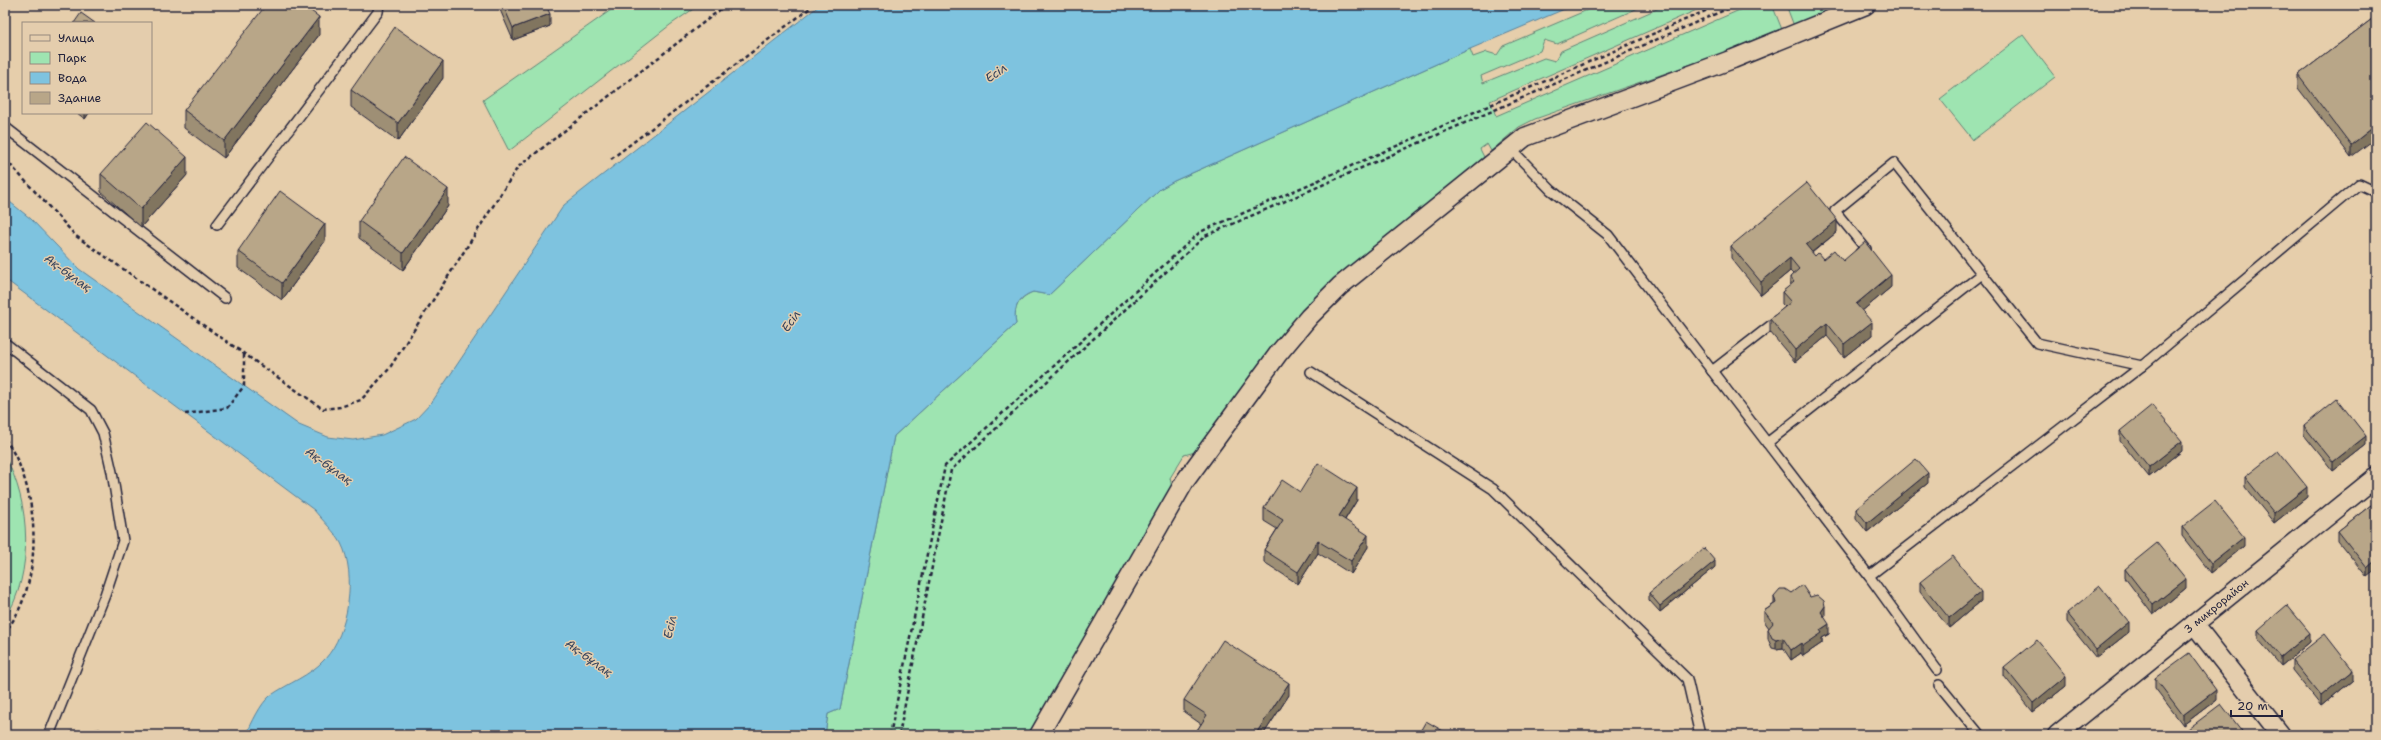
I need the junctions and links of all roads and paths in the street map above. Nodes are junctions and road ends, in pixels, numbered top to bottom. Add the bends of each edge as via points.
1 (379, 5) edge
2 (726, 5) edge
3 (814, 5) edge
4 (1719, 5) edge
5 (1736, 5) edge
6 (1866, 5) edge
7 (5, 128) edge
8 (1509, 147) junction
9 (5, 159) edge
10 (611, 159) dead end
11 (2376, 192) edge
12 (218, 225) dead end
13 (1855, 258) edge
14 (1982, 274) junction
15 (225, 298) dead end
16 (1784, 314) edge
17 (5, 343) edge
18 (244, 354) junction
19 (2142, 366) junction
20 (1712, 371) junction
21 (1311, 372) dead end
22 (185, 414) dead end
23 (5, 439) edge
24 (1767, 442) junction
25 (2376, 477) edge
26 (1869, 576) junction
27 (2194, 624) junction
28 (5, 632) edge
29 (1937, 670) dead end
30 (1939, 685) dead end
31 (839, 731) dead end
32 (49, 735) edge
33 (863, 735) edge
34 (890, 735) edge
35 (899, 735) edge
36 (1038, 735) edge
37 (1700, 735) edge
38 (1980, 735) edge
39 (2056, 735) edge
40 (2281, 735) edge

1 - 12 lane via 378,12
2 - 18 path via 518,166 389,369 361,400 340,407 322,409
3 - 10 path
4 - 34 path via 1200,232 945,466
5 - 35 path via 1205,236 951,470
6 - 8 street via 1748,54 1542,129
7 - 15 lane
8 - 20 lane via 1551,190 1608,235
8 - 36 street via 1340,286 1309,317 1278,354 1185,481
9 - 18 path via 76,236
11 - 19 lane via 2359,184
13 - 14 lane via 1866,249 1835,211 1894,163
14 - 19 lane via 2038,343
14 - 24 lane
16 - 20 lane
17 - 32 lane via 91,410 103,433 123,541 105,595
18 - 22 path via 244,386 227,408
19 - 26 lane
20 - 24 lane
21 - 37 lane via 1493,489 1687,679
23 - 28 path via 25,479 34,520 33,558 26,591 14,621
24 - 26 lane
25 - 27 street, 3 микрорайон
26 - 29 lane
27 - 39 street, 3 микрорайон
27 - 40 street
30 - 38 lane
31 - 33 path

